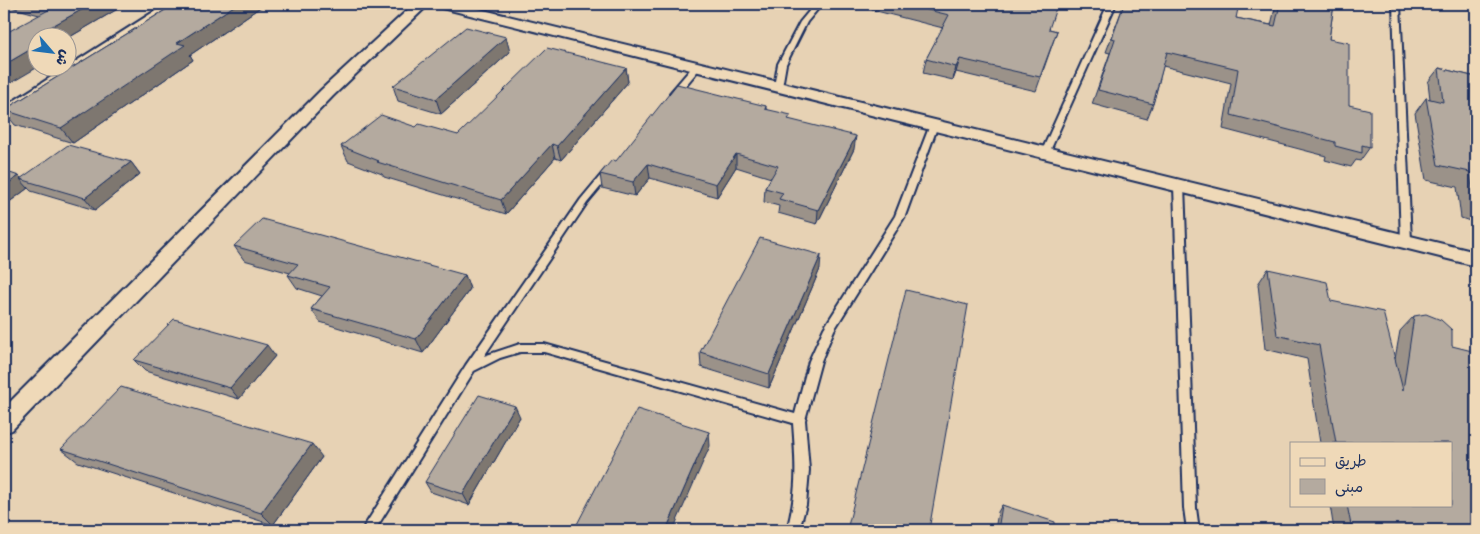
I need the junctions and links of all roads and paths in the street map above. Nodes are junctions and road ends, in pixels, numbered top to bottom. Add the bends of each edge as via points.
1 (170, 4) edge
2 (422, 4) edge
3 (443, 4) edge
4 (818, 4) edge
5 (1112, 4) edge
6 (1396, 4) edge
7 (697, 67) junction
8 (778, 87) junction
9 (666, 104) edge
10 (4, 111) edge
11 (934, 126) junction
12 (1045, 153) junction
13 (615, 164) edge
14 (1179, 185) junction
15 (1406, 241) junction
16 (1476, 259) edge
17 (470, 368) junction
18 (800, 420) junction
19 (4, 422) edge
20 (368, 530) edge
21 (793, 530) edge
22 (1193, 530) edge

1 - 10 lane
2 - 19 street via 320,100
3 - 7 street
4 - 8 lane via 804,22 782,64
5 - 12 lane
6 - 15 lane
7 - 8 street
7 - 9 lane
8 - 11 street
11 - 12 street
11 - 18 lane via 900,216 829,328 814,361
12 - 14 street
13 - 17 lane via 584,200
14 - 15 street
14 - 22 lane
15 - 16 street
17 - 18 lane via 520,348 544,348
17 - 20 lane
18 - 21 lane via 803,470 800,505

